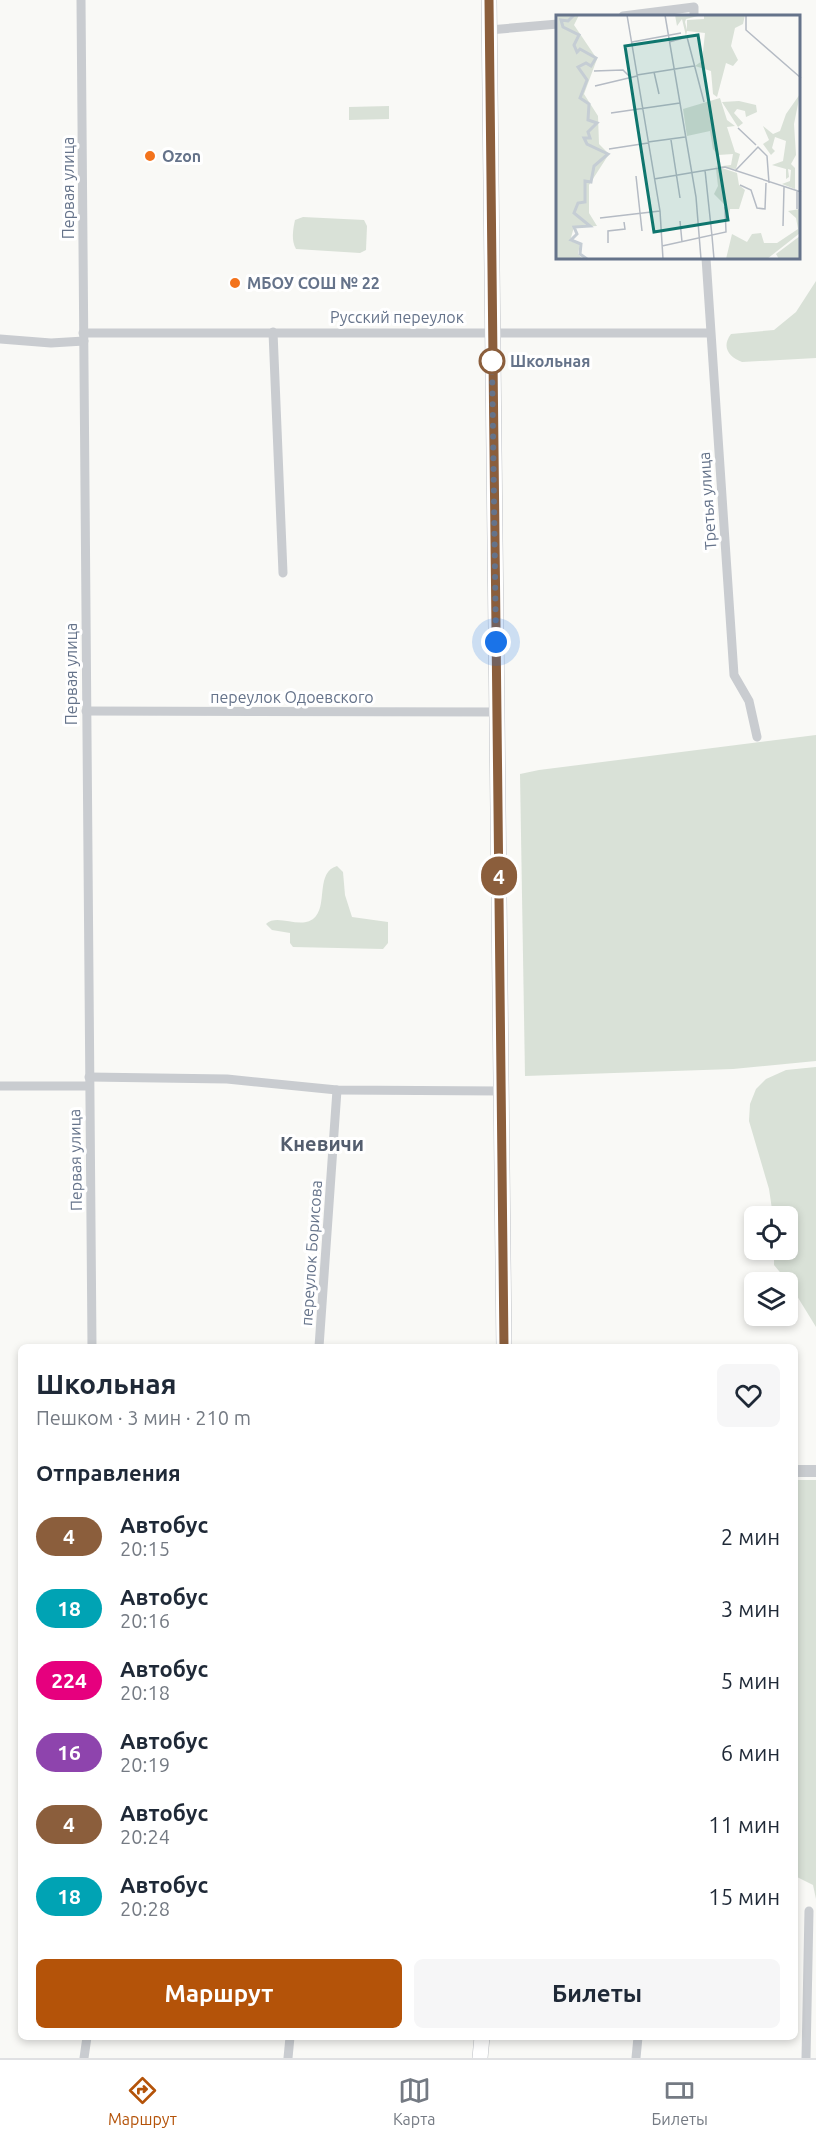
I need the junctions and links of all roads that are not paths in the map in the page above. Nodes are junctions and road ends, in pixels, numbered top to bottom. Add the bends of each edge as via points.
1 (81, 0) edge
2 (489, 0) edge
3 (694, 12) edge
4 (641, 15) edge
5 (556, 24) edge
6 (489, 30) junction
7 (706, 260) edge
8 (273, 332) junction
9 (492, 332) junction
10 (710, 333) junction
11 (84, 337) junction
12 (0, 339) edge
13 (284, 573) dead end
14 (86, 711) junction
15 (498, 712) junction
16 (757, 737) dead end
17 (89, 1082) junction
18 (0, 1086) edge
19 (337, 1090) junction
20 (500, 1091) junction
21 (92, 1344) edge
22 (319, 1344) edge
23 (504, 1344) edge
24 (798, 1471) edge
25 (816, 1471) edge
26 (809, 1911) dead end
27 (87, 2040) edge
28 (290, 2040) edge
29 (482, 2040) edge
30 (638, 2040) edge
31 (84, 2058) edge
32 (288, 2058) edge
33 (480, 2058) edge
34 (636, 2058) edge
35 (806, 2058) edge

1 - 11 street, Первая улица
2 - 6 main road
3 - 4 street
5 - 6 street
6 - 9 main road
7 - 10 street, Третья улица
8 - 9 street, Русский переулок
8 - 11 street, Русский переулок
8 - 13 street
9 - 10 street, Русский переулок
9 - 15 main road
10 - 16 street, Третья улица via 734,675 749,701
11 - 12 street, Русский переулок via 51,343
11 - 14 street, Первая улица
14 - 15 street, переулок Одоевского
14 - 17 street, Первая улица
15 - 20 main road
17 - 18 street
17 - 19 street via 227,1079
17 - 21 street, Первая улица
19 - 20 street
19 - 22 street, переулок Борисова
20 - 23 main road
24 - 25 street
26 - 35 street
27 - 31 street
28 - 32 street
29 - 33 main road
30 - 34 street

